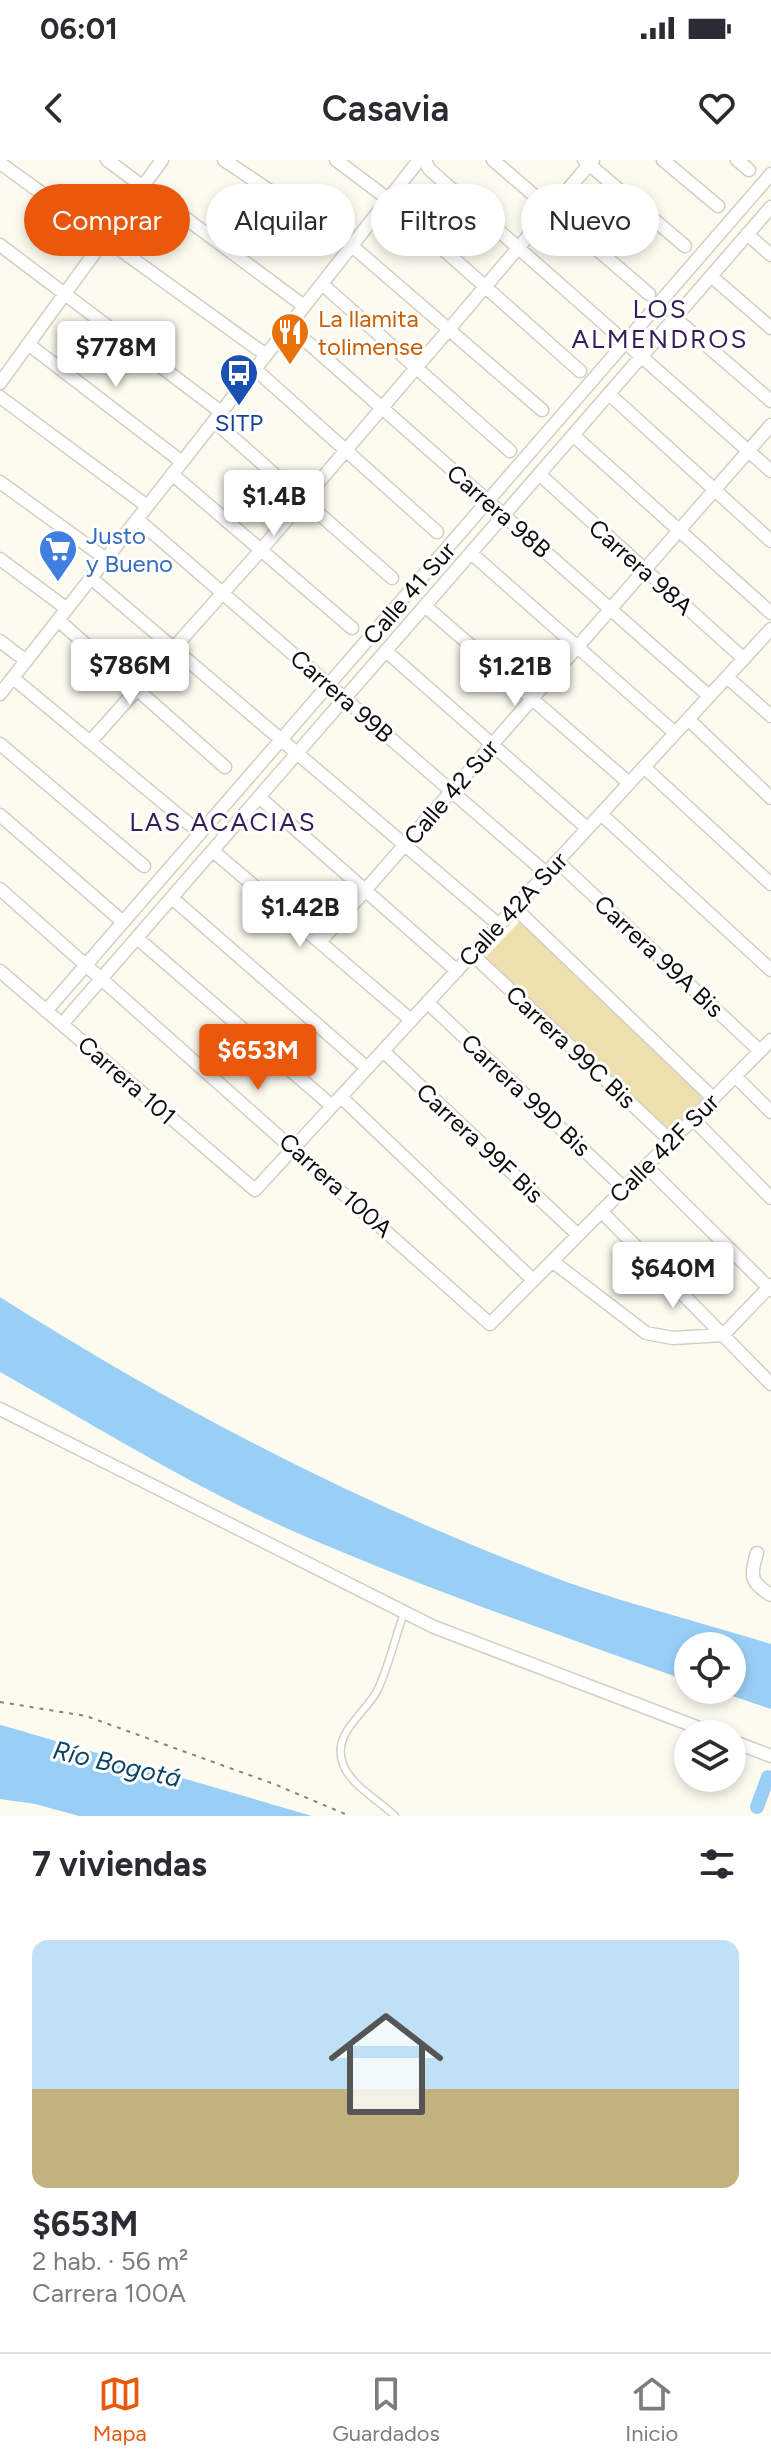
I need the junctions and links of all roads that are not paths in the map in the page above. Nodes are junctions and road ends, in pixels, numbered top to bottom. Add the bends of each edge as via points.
1 (107, 160) edge
2 (162, 160) edge
3 (224, 160) edge
4 (336, 160) edge
5 (422, 160) edge
6 (493, 160) edge
7 (663, 160) edge
8 (737, 160) edge
9 (589, 161) edge
10 (0, 163) edge
11 (749, 170) dead end
12 (771, 174) edge
13 (29, 184) edge
14 (139, 184) edge
15 (145, 184) edge
16 (260, 184) edge
17 (401, 184) edge
18 (521, 184) edge
19 (570, 184) edge
20 (371, 187) edge
21 (718, 206) dead end
22 (771, 207) edge
23 (371, 221) edge
24 (190, 222) edge
25 (747, 234) junction
26 (355, 242) edge
27 (521, 243) edge
28 (0, 245) edge
29 (685, 246) dead end
30 (518, 247) junction
31 (355, 249) edge
32 (771, 255) edge
33 (92, 256) edge
34 (128, 256) edge
35 (344, 256) edge
36 (451, 256) edge
37 (605, 256) edge
38 (711, 276) junction
39 (322, 284) junction
40 (486, 286) junction
41 (64, 294) junction
42 (649, 294) dead end
43 (304, 306) junction
44 (675, 318) junction
45 (289, 326) junction
46 (771, 328) edge
47 (449, 330) junction
48 (626, 342) junction
49 (28, 344) junction
50 (266, 355) junction
51 (641, 356) junction
52 (417, 368) junction
53 (255, 369) junction
54 (580, 371) dead end
55 (0, 383) edge
56 (609, 394) junction
57 (0, 397) edge
58 (771, 401) edge
59 (383, 408) junction
60 (542, 410) dead end
61 (218, 417) junction
62 (771, 425) edge
63 (573, 435) junction
64 (346, 450) junction
65 (510, 451) dead end
66 (749, 451) junction
67 (182, 462) junction
68 (771, 471) edge
69 (172, 474) junction
70 (539, 474) junction
71 (0, 482) edge
72 (715, 490) junction
73 (303, 499) junction
74 (488, 501) junction
75 (147, 506) junction
76 (504, 515) junction
77 (137, 519) junction
78 (680, 531) junction
79 (437, 532) dead end
80 (771, 541) edge
81 (261, 550) junction
82 (471, 553) junction
83 (0, 559) edge
84 (106, 559) junction
85 (646, 570) junction
86 (91, 578) junction
87 (392, 578) dead end
88 (222, 593) junction
89 (425, 606) junction
90 (67, 609) junction
91 (611, 610) junction
92 (771, 613) edge
93 (58, 620) junction
94 (352, 628) dead end
95 (771, 629) edge
96 (0, 641) edge
97 (578, 647) junction
98 (173, 648) junction
99 (386, 651) junction
100 (744, 659) junction
101 (26, 661) junction
102 (727, 677) junction
103 (13, 678) junction
104 (328, 685) junction
105 (137, 689) junction
106 (0, 694) edge
107 (709, 696) junction
108 (344, 699) junction
109 (532, 699) junction
110 (771, 716) edge
111 (688, 719) junction
112 (675, 733) junction
113 (281, 740) junction
114 (90, 742) junction
115 (0, 744) edge
116 (492, 745) junction
117 (297, 753) junction
118 (225, 767) dead end
119 (644, 767) junction
120 (629, 783) junction
121 (451, 791) junction
122 (259, 797) junction
123 (771, 798) edge
124 (601, 814) junction
125 (0, 815) edge
126 (587, 828) junction
127 (200, 833) junction
128 (404, 845) junction
129 (213, 851) junction
130 (557, 861) junction
131 (144, 866) dead end
132 (546, 873) junction
133 (771, 884) edge
134 (0, 889) edge
135 (365, 890) junction
136 (172, 898) junction
137 (515, 908) junction
138 (123, 922) junction
139 (499, 925) junction
140 (137, 938) junction
141 (320, 942) junction
142 (472, 954) junction
143 (86, 964) junction
144 (771, 970) edge
145 (0, 971) edge
146 (457, 971) junction
147 (102, 979) junction
148 (427, 1002) junction
149 (46, 1011) junction
150 (411, 1020) junction
151 (62, 1024) junction
152 (771, 1040) edge
153 (383, 1051) junction
154 (760, 1051) junction
155 (367, 1068) junction
156 (735, 1076) junction
157 (713, 1098) junction
158 (336, 1102) junction
159 (771, 1112) edge
160 (693, 1119) junction
161 (671, 1141) junction
162 (294, 1147) junction
163 (646, 1166) junction
164 (624, 1188) junction
165 (255, 1190) joint
166 (771, 1198) edge
167 (601, 1211) junction
168 (578, 1235) junction
169 (552, 1261) junction
170 (533, 1280) junction
171 (770, 1287) edge
172 (490, 1324) joint
173 (723, 1335) junction
174 (771, 1384) edge
175 (0, 1409) edge
176 (757, 1553) dead end
177 (771, 1595) edge
178 (404, 1613) junction
179 (677, 1720) edge
180 (746, 1746) edge
181 (771, 1756) edge
182 (395, 1816) edge

1 - 14 street
2 - 15 street
3 - 16 street
4 - 20 street
5 - 17 street
5 - 30 street
6 - 18 street
7 - 21 street
8 - 11 street
9 - 19 street
9 - 29 street
10 - 13 street
12 - 48 street, Calle 41 Sur
22 - 25 street, Calle 41 Sur
23 - 26 street
24 - 43 street
25 - 32 street
25 - 38 street, Calle 41 Sur
27 - 30 street
28 - 41 street
30 - 40 street
30 - 48 street
31 - 47 street
33 - 41 street
34 - 50 street
35 - 39 street
36 - 40 street
37 - 42 street
38 - 44 street, Calle 41 Sur
38 - 46 street
39 - 43 street
39 - 52 street
40 - 47 street
40 - 54 street
41 - 49 street
41 - 61 street
43 - 45 street
44 - 51 street, Calle 41 Sur
44 - 58 street
45 - 50 street
45 - 59 street, Carrera 98B
47 - 52 street
47 - 60 street
48 - 51 street
48 - 74 street, Calle 41 Sur
49 - 55 street
49 - 67 street
50 - 53 street
51 - 56 street, Calle 41 Sur
51 - 66 street
52 - 59 street
52 - 65 street
53 - 61 street
53 - 64 street
56 - 63 street, Calle 41 Sur
56 - 72 street
57 - 75 street
59 - 64 street
59 - 74 street, Carrera 98B
61 - 67 street
61 - 73 street
62 - 66 street, Calle 42 Sur
63 - 70 street, Calle 41 Sur
63 - 78 street
64 - 73 street
64 - 79 street
66 - 68 street
66 - 72 street, Calle 42 Sur
67 - 69 street
69 - 75 street
69 - 81 street
70 - 76 street, Calle 41 Sur
70 - 85 street, Carrera 98A
71 - 84 street
72 - 78 street, Calle 42 Sur
72 - 80 street
73 - 81 street
73 - 87 street
74 - 76 street, Carrera 98B
74 - 104 street, Calle 41 Sur
75 - 77 street
76 - 82 street, Calle 41 Sur
76 - 91 street, Carrera 98B
77 - 84 street
77 - 88 street, Carrera 99B
78 - 85 street, Calle 42 Sur
78 - 92 street
81 - 88 street
81 - 94 street
82 - 89 street, Calle 41 Sur
82 - 97 street
83 - 90 street
84 - 86 street
85 - 91 street, Calle 42 Sur
85 - 100 street, Carrera 98A
86 - 90 street
86 - 98 street
88 - 98 street
88 - 104 street, Carrera 99B
89 - 99 street, Calle 41 Sur
89 - 109 street
90 - 93 street
91 - 97 street, Calle 42 Sur
91 - 107 street, Carrera 98B
93 - 101 street
93 - 105 street
95 - 100 street, Calle 42A Sur
96 - 101 street
97 - 109 street, Calle 42 Sur
97 - 112 street
98 - 105 street
98 - 113 street
99 - 108 street, Calle 41 Sur
99 - 116 street
100 - 102 street, Calle 42A Sur
101 - 103 street
102 - 107 street, Calle 42A Sur
102 - 110 street
103 - 106 street
103 - 114 street
104 - 108 street, Carrera 99B
104 - 113 street, Calle 41 Sur
105 - 114 street
105 - 118 street
107 - 111 street, Calle 42A Sur
108 - 117 street, Calle 41 Sur
108 - 121 street, Carrera 99B
109 - 116 street, Calle 42 Sur
109 - 120 street
111 - 112 street, Calle 42A Sur
111 - 123 street
112 - 119 street, Calle 42A Sur
113 - 117 street
113 - 127 street, Calle 41 Sur
114 - 127 street
115 - 131 street
116 - 121 street, Calle 42 Sur
116 - 126 street
117 - 122 street, Calle 41 Sur
117 - 128 street
119 - 120 street, Calle 42A Sur
119 - 133 street
120 - 124 street, Calle 42A Sur
121 - 128 street, Calle 42 Sur
121 - 132 street, Carrera 99B
122 - 129 street, Calle 41 Sur
122 - 135 street
124 - 126 street, Calle 42A Sur
124 - 144 street
125 - 138 street
126 - 130 street, Calle 42A Sur
127 - 138 street, Calle 41 Sur
128 - 135 street, Calle 42 Sur
128 - 139 street
129 - 136 street, Calle 41 Sur
129 - 141 street
130 - 132 street, Calle 42A Sur
130 - 154 street, Carrera 99A Bis
132 - 137 street, Calle 42A Sur
134 - 143 street, Carrera 100A
135 - 141 street, Calle 42 Sur
135 - 146 street
136 - 140 street, Calle 41 Sur
136 - 155 street
137 - 139 street, Calle 42A Sur
137 - 157 street
138 - 143 street, Calle 41 Sur
139 - 142 street, Calle 42A Sur
140 - 147 street, Calle 41 Sur
140 - 158 street
141 - 150 street
142 - 146 street, Calle 42A Sur
142 - 161 street, Carrera 99C Bis
143 - 147 street, Carrera 100A
143 - 149 street, Calle 41 Sur
145 - 149 street, Carrera 101
146 - 148 street, Calle 42A Sur
147 - 151 street, Calle 41 Sur
147 - 162 street, Carrera 100A
148 - 150 street, Calle 42A Sur
148 - 164 street, Carrera 99D Bis
149 - 151 street, Carrera 101
150 - 153 street, Calle 42A Sur
151 - 165 street, Carrera 101
152 - 154 street, Calle 42F Sur
153 - 155 street, Calle 42A Sur
153 - 168 street, Carrera 99F Bis
154 - 156 street, Calle 42F Sur
155 - 158 street, Calle 42A Sur
156 - 157 street, Calle 42F Sur
156 - 159 street
157 - 160 street, Calle 42F Sur
158 - 162 street, Calle 42A Sur
158 - 170 street
160 - 161 street, Calle 42F Sur
160 - 166 street
161 - 163 street, Calle 42F Sur
162 - 165 street, Calle 42A Sur
162 - 172 street, Carrera 100A
163 - 164 street, Calle 42F Sur
163 - 171 street
164 - 167 street, Calle 42F Sur
167 - 168 street, Calle 42F Sur
167 - 173 street
168 - 169 street, Calle 42F Sur
169 - 170 street, Calle 42F Sur
169 - 173 street via 646,1333 673,1338
170 - 172 street, Calle 42F Sur
171 - 173 street
173 - 174 street
175 - 178 street
176 - 177 street via 750,1574 755,1585
178 - 179 street via 490,1651
178 - 182 lane via 377,1692 346,1730 342,1748 349,1775
180 - 181 street

